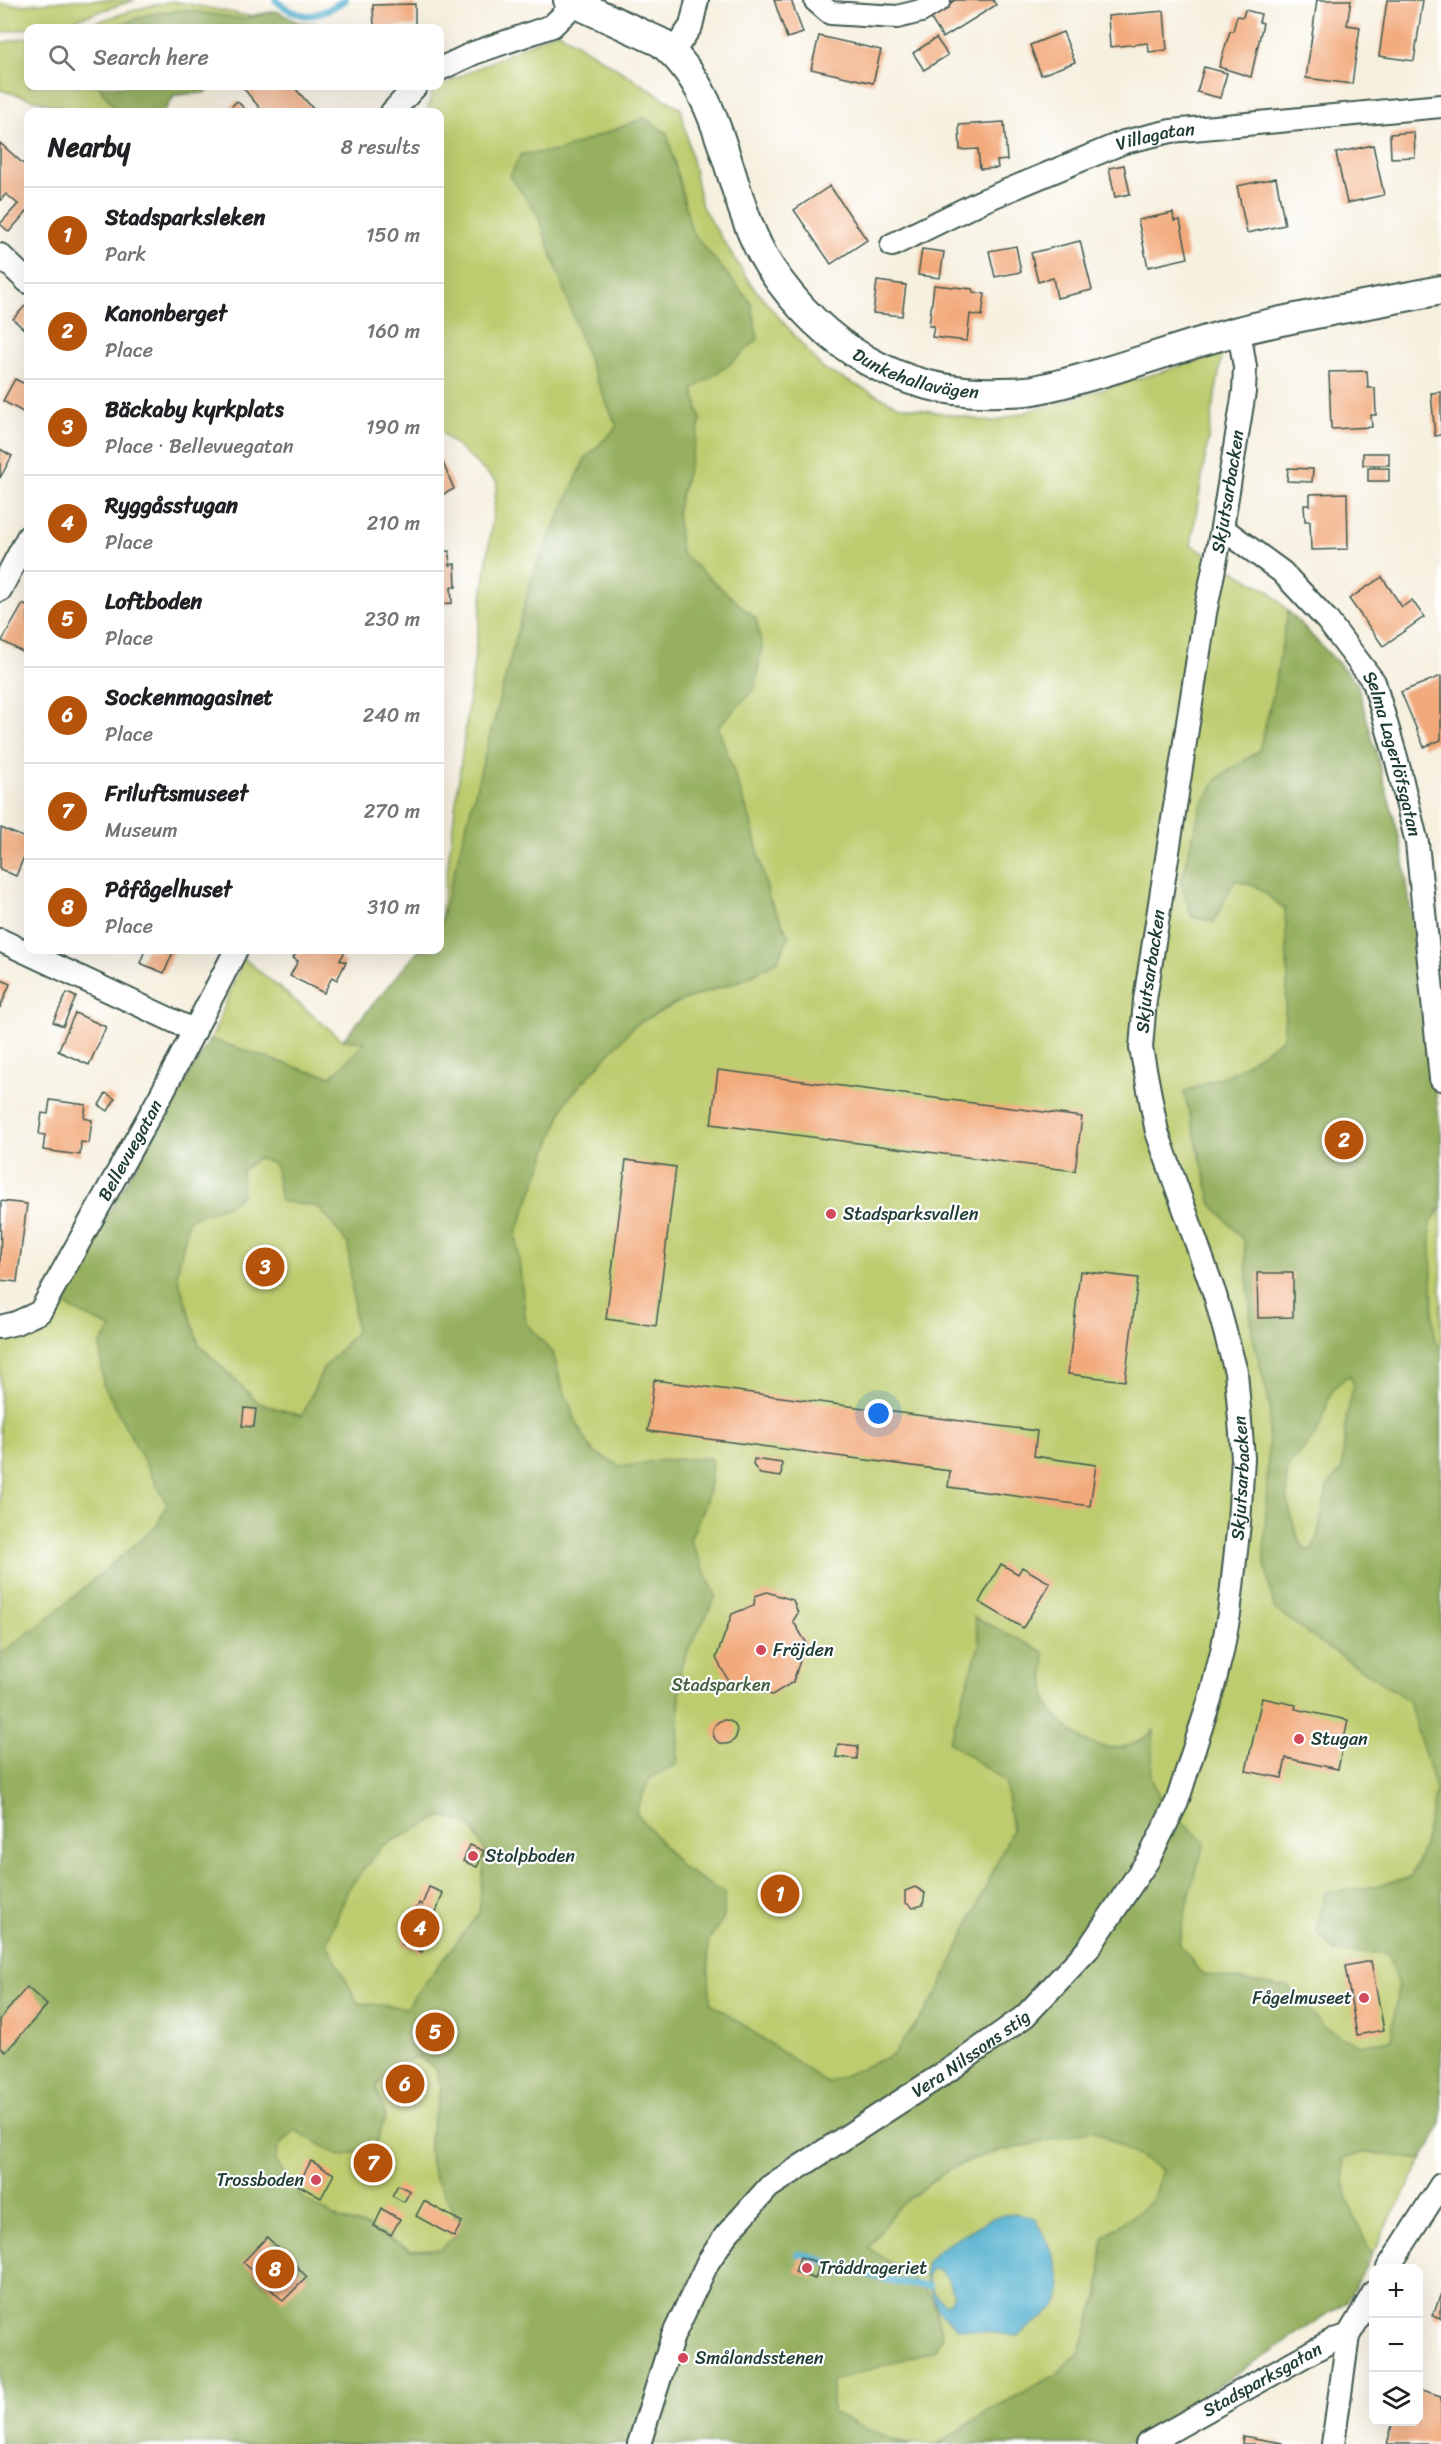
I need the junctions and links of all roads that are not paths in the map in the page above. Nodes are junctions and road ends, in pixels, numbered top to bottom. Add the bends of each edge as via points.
1 (697, 0) edge
2 (939, 0) edge
3 (816, 1) edge
4 (571, 2) edge
5 (673, 52) junction
6 (444, 67) edge
7 (412, 90) edge
8 (1441, 106) edge
9 (396, 108) edge
10 (892, 245) dead end
11 (0, 255) edge
12 (24, 278) edge
13 (1441, 290) edge
14 (1239, 331) junction
15 (1222, 528) junction
16 (24, 545) edge
17 (0, 590) edge
18 (0, 940) edge
19 (24, 951) edge
20 (30, 954) edge
21 (234, 954) edge
22 (195, 1031) junction
23 (1441, 1079) edge
24 (0, 1327) edge
25 (1230, 1605) joint
26 (1441, 2185) edge
27 (1391, 2264) edge
28 (1369, 2300) edge
29 (1348, 2336) junction
30 (639, 2444) edge
31 (1147, 2444) edge
32 (1333, 2444) edge

1 - 5 street via 691,26
2 - 3 street via 921,11 897,17 830,13
4 - 5 street, Dunkehallavägen via 660,42
4 - 6 street via 552,26
5 - 14 street, Dunkehallavägen via 694,80 713,120 742,209 769,264 807,316 842,346 891,373 931,388 981,393 1033,391
7 - 9 street
8 - 10 street, Villagatan via 1171,131 1124,142 980,202
11 - 12 street
13 - 14 street, Dunkehallavägen
14 - 15 street, Skjutsarbacken via 1245,367 1244,392
15 - 23 street, Selma Lagerlöfsgatan via 1282,572 1327,620 1374,682 1417,843
15 - 25 street, Skjutsarbacken via 1204,613 1144,1000 1141,1048 1156,1132 1215,1295 1236,1372 1243,1458
16 - 17 street
18 - 19 street
20 - 22 street
21 - 22 street, Bellevuegatan
22 - 24 street, Bellevuegatan via 40,1312
25 - 30 street, Vera Nilssons stig via 1210,1699 1177,1802 1148,1860 1088,1949 1025,2016 769,2187 749,2209 708,2262 673,2336
26 - 27 street
28 - 29 street
29 - 31 street, Stadsparksgatan via 1333,2340
29 - 32 street

